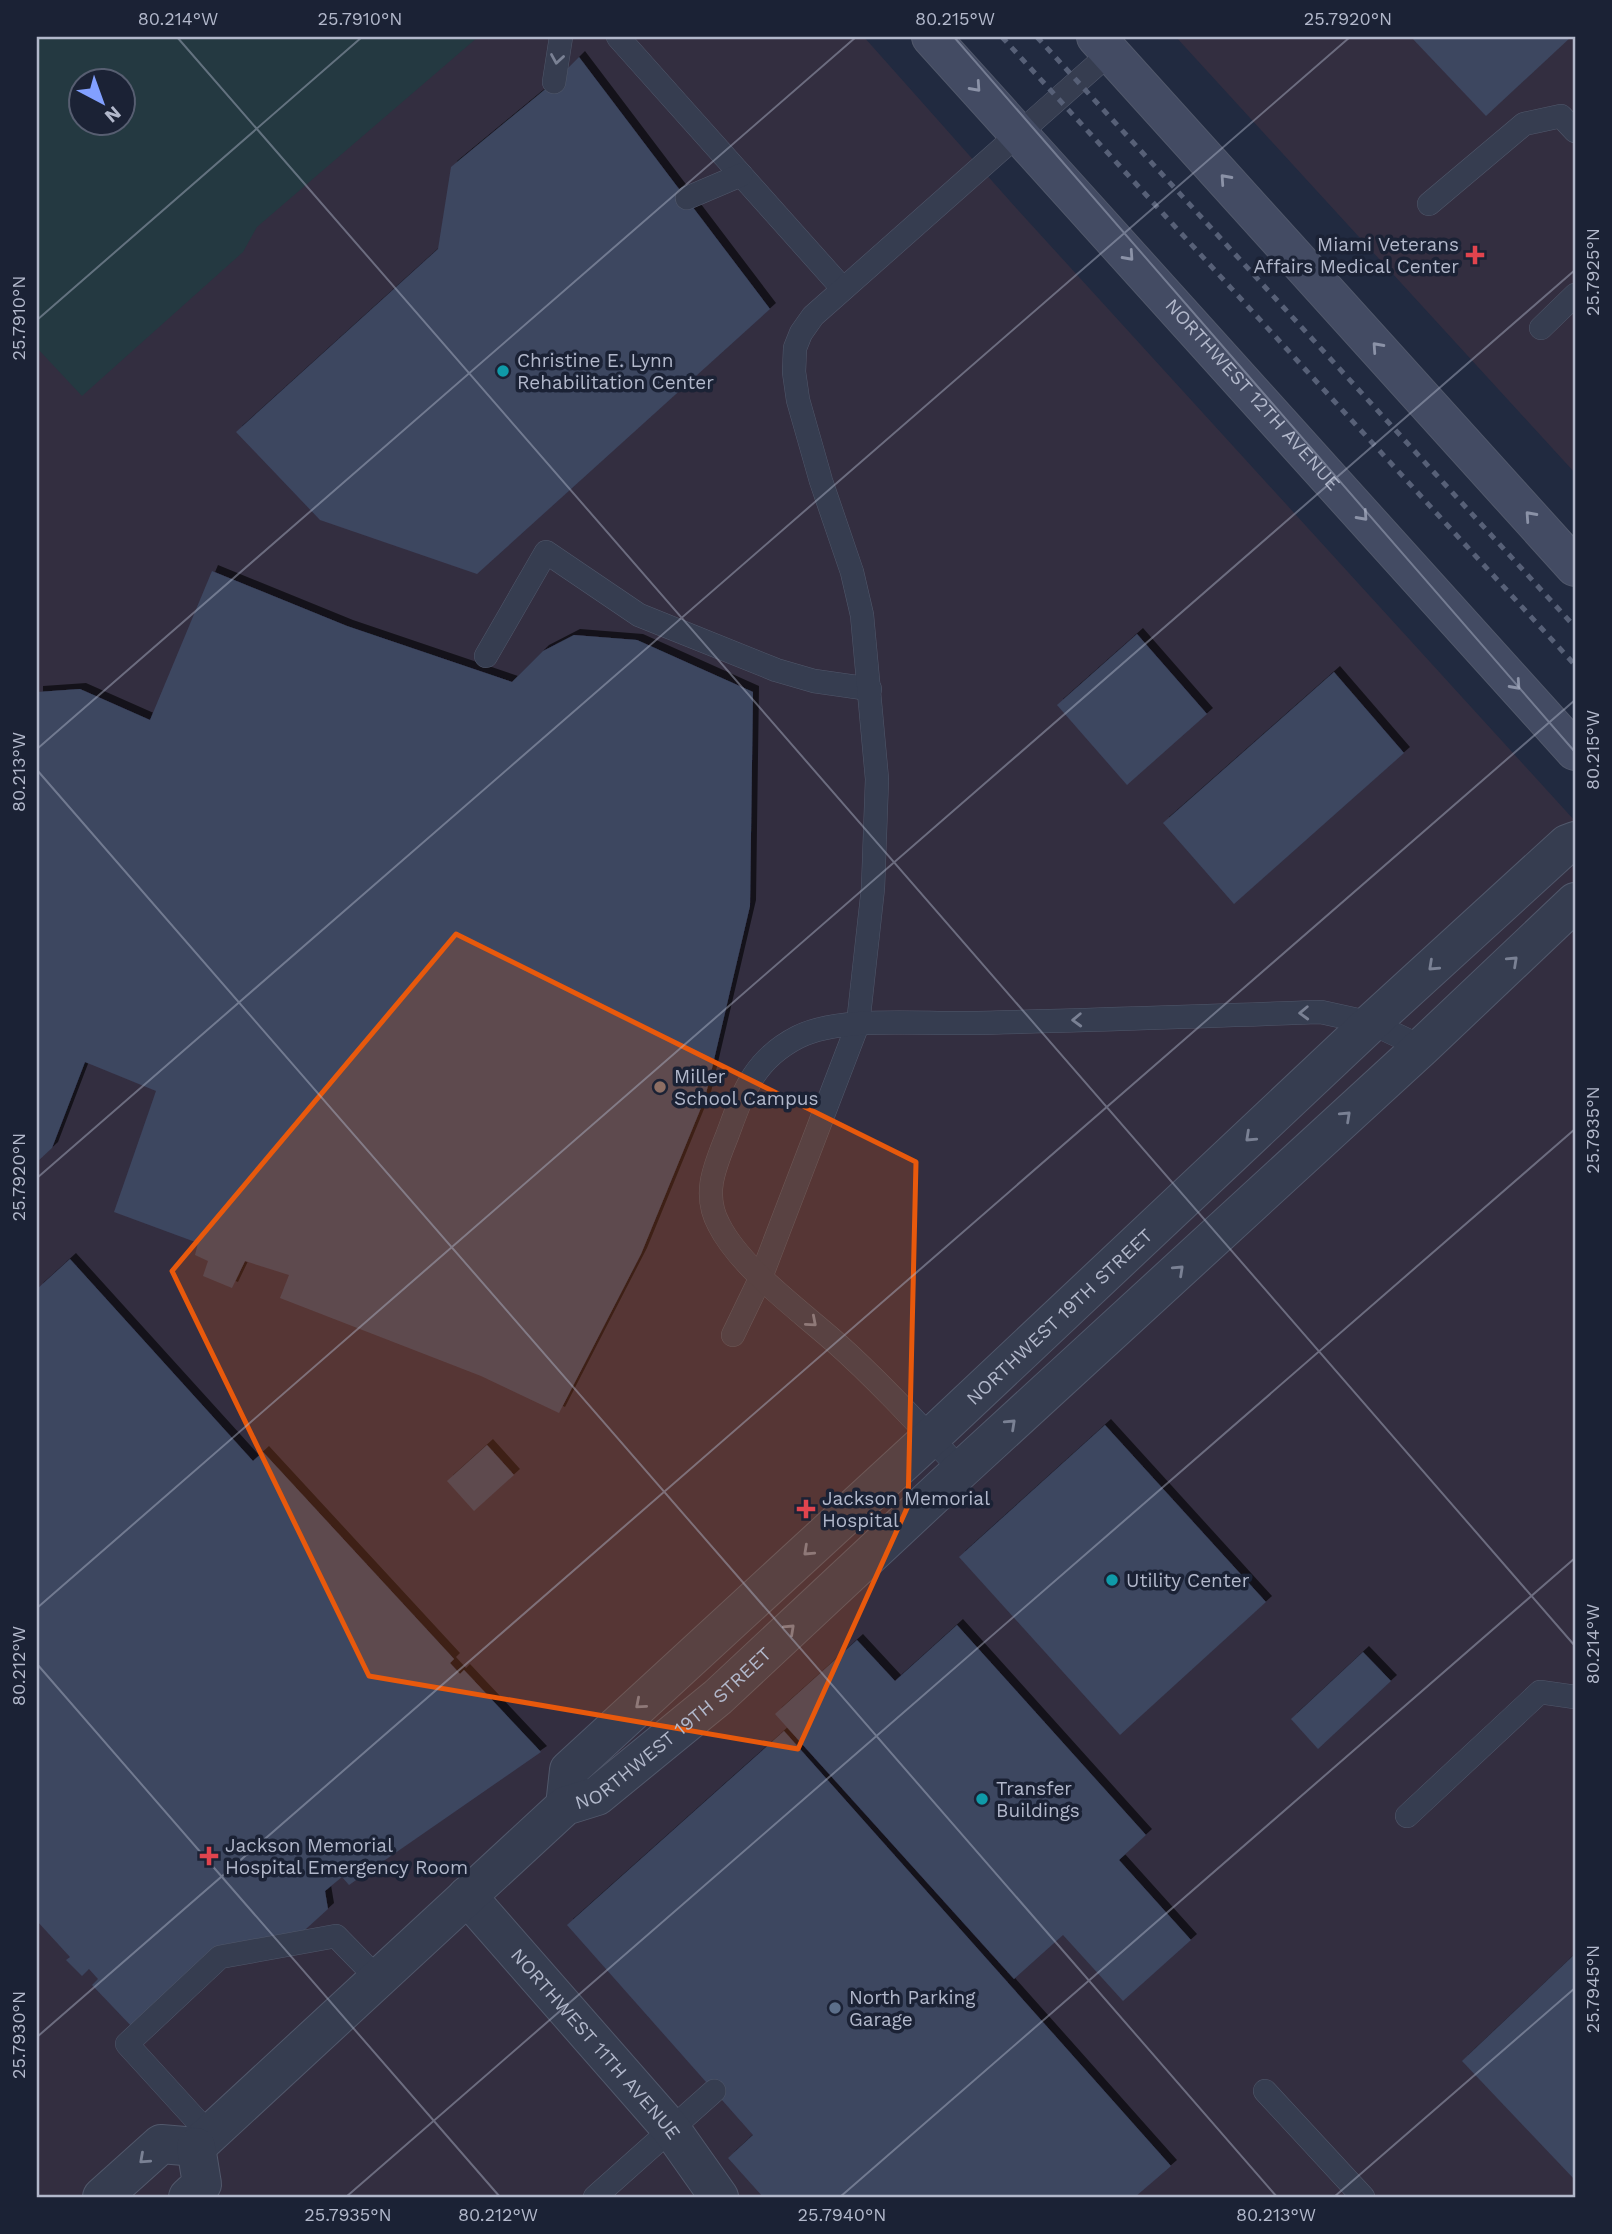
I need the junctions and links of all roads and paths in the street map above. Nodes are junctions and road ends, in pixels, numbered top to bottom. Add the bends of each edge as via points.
1 (561, 37) edge
2 (618, 37) edge
3 (931, 37) edge
4 (1103, 45) edge
5 (554, 82) dead end
6 (1575, 131) edge
7 (1019, 135) junction
8 (741, 175) junction
9 (687, 198) dead end
10 (1429, 204) dead end
11 (843, 289) junction
12 (1575, 295) edge
13 (1541, 328) dead end
14 (1575, 567) edge
15 (486, 656) dead end
16 (870, 689) junction
17 (1575, 751) edge
18 (1575, 841) edge
19 (1575, 902) edge
20 (1371, 1023) junction
21 (858, 1024) junction
22 (1422, 1047) junction
23 (761, 1277) junction
24 (733, 1335) dead end
25 (930, 1438) junction
26 (961, 1470) junction
27 (1575, 1696) edge
28 (565, 1806) junction
29 (1407, 1816) dead end
30 (467, 1896) junction
31 (377, 1979) junction
32 (714, 2091) dead end
33 (1265, 2091) dead end
34 (671, 2129) junction
35 (203, 2141) junction
36 (102, 2197) edge
37 (188, 2197) edge
38 (595, 2197) edge
39 (719, 2197) edge
40 (1363, 2197) edge

1 -> 5 lane
2 - 8 lane
3 -> 7 main road, NORTHWEST 12TH AVENUE
4 - 7 lane
14 -> 4 main road
6 - 10 lane via 1561,116 1524,124
7 - 11 lane
7 -> 17 main road, NORTHWEST 12TH AVENUE
8 - 9 lane
8 - 11 lane
11 - 16 lane via 801,333 794,372 821,481 852,572
12 - 13 lane
15 - 16 lane via 546,552 639,615 776,670
16 - 21 lane via 876,836
18 -> 20 street, NORTHWEST 19TH STREET
22 -> 19 street, NORTHWEST 19TH STREET
20 -> 21 lane via 1321,1012
20 - 22 lane
20 -> 25 street, NORTHWEST 19TH STREET
21 - 23 lane
21 - 23 lane via 798,1037 747,1083 710,1190 719,1226
26 -> 22 street, NORTHWEST 19TH STREET
23 - 24 lane
23 -> 25 lane via 837,1343
25 - 26 lane
25 -> 28 street, NORTHWEST 19TH STREET via 569,1770
28 -> 26 street, NORTHWEST 19TH STREET via 597,1796 694,1717
27 - 29 lane via 1540,1692
28 - 30 street, NORTHWEST 19TH STREET
30 - 31 street, NORTHWEST 19TH STREET
30 - 34 street, NORTHWEST 11TH AVENUE
31 - 35 street, NORTHWEST 19TH STREET
31 - 35 lane via 336,1936 220,1957 127,2044
32 - 34 lane
33 - 40 lane
34 - 38 lane
34 - 39 street, NORTHWEST 11TH AVENUE
35 -> 36 street via 161,2144
35 - 37 street via 202,2183

